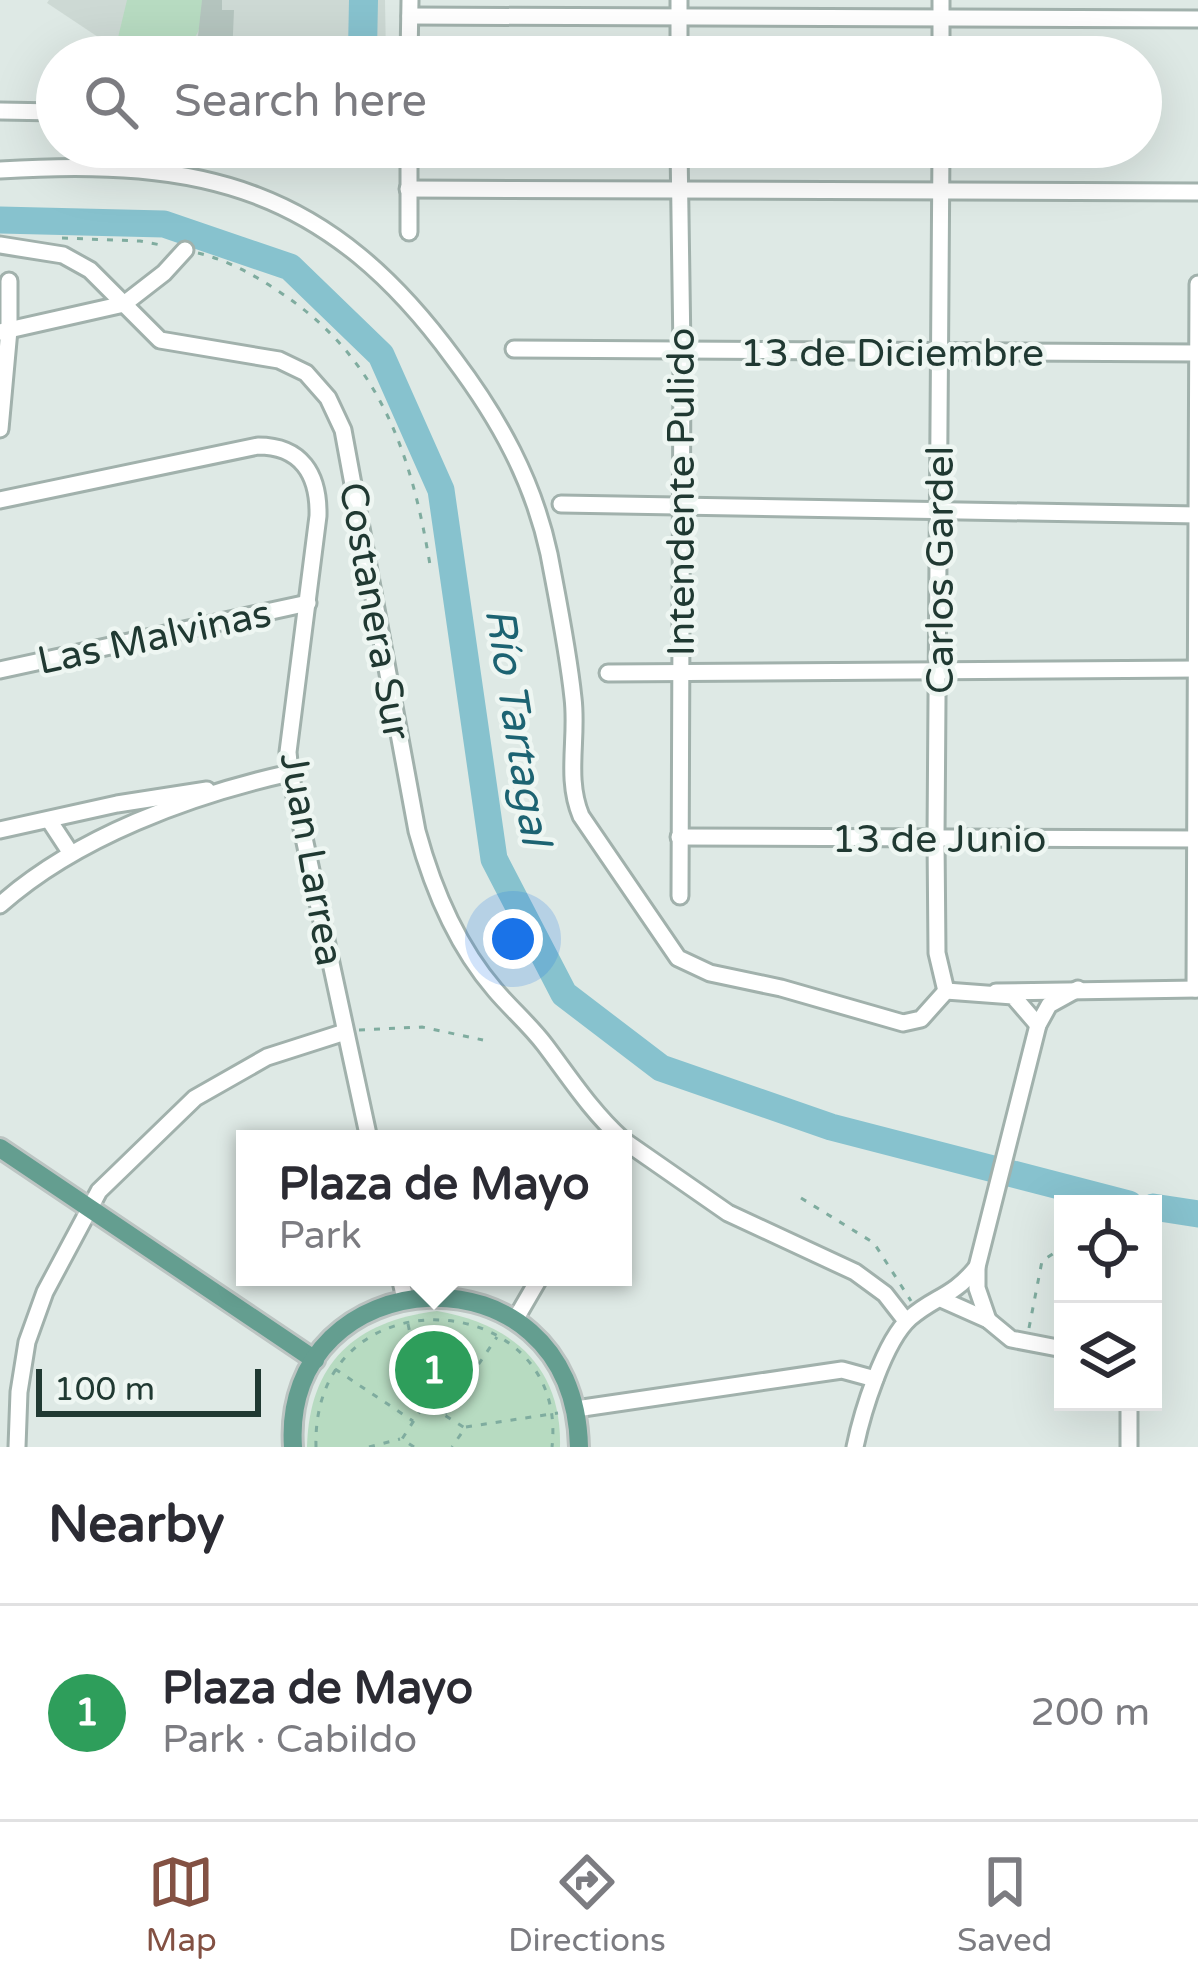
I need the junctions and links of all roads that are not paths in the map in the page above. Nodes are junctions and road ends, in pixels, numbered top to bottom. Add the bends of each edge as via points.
1 (941, 0) edge
2 (410, 8) edge
3 (679, 8) edge
4 (941, 18) junction
5 (1198, 19) edge
6 (941, 36) edge
7 (0, 111) edge
8 (36, 112) edge
9 (89, 168) edge
10 (141, 168) edge
11 (409, 168) edge
12 (679, 168) edge
13 (941, 168) edge
14 (0, 170) edge
15 (409, 189) junction
16 (679, 189) junction
17 (941, 191) junction
18 (1198, 192) edge
19 (409, 232) dead end
20 (0, 245) edge
21 (185, 250) road end
22 (9, 281) dead end
23 (1198, 284) edge
24 (124, 304) junction
25 (5, 331) edge
26 (514, 349) dead end
27 (682, 351) junction
28 (940, 352) junction
29 (1198, 352) edge
30 (0, 429) edge
31 (0, 500) edge
32 (561, 504) dead end
33 (681, 508) junction
34 (940, 511) junction
35 (1197, 515) edge
36 (308, 603) junction
37 (1197, 669) edge
38 (0, 670) edge
39 (939, 670) junction
40 (608, 673) dead end
41 (679, 673) junction
42 (290, 773) junction
43 (234, 785) junction
44 (49, 820) junction
45 (0, 830) edge
46 (680, 837) junction
47 (936, 838) junction
48 (1197, 839) edge
49 (70, 852) junction
50 (680, 896) dead end
51 (0, 905) edge
52 (1078, 989) junction
53 (1197, 989) edge
54 (946, 991) junction
55 (996, 992) junction
56 (1039, 1025) junction
57 (345, 1032) junction
58 (367, 1130) edge
59 (613, 1130) edge
60 (632, 1147) edge
61 (0, 1148) edge
62 (88, 1205) junction
63 (977, 1267) junction
64 (402, 1286) edge
65 (535, 1286) edge
66 (405, 1299) junction
67 (944, 1300) junction
68 (917, 1314) junction
69 (515, 1320) junction
70 (988, 1320) junction
71 (1054, 1348) edge
72 (315, 1360) junction
73 (875, 1379) junction
74 (576, 1409) junction
75 (1129, 1411) edge
76 (17, 1447) edge
77 (292, 1447) edge
78 (579, 1447) edge
79 (855, 1447) edge
80 (1129, 1447) edge

1 - 4 street
2 - 3 street
3 - 4 street
4 - 5 street
4 - 6 street
7 - 8 street
9 - 14 street
10 - 54 street via 236,187 300,215 386,276 475,386 524,470 548,550 574,702 574,799 678,958 903,1023 921,1019
11 - 15 street
12 - 16 street, Intendente Pulido
13 - 17 street, Carlos Gardel
15 - 16 street
15 - 19 street
16 - 17 street
16 - 27 street, Intendente Pulido
17 - 18 street
17 - 28 street, Carlos Gardel
20 - 24 street, Costanera Sur via 63,255
21 - 24 street
22 - 25 street
23 - 29 street
24 - 25 street
24 - 59 street, Costanera Sur via 160,340 279,360 306,373 328,398 343,430 428,870 492,987
25 - 30 street
26 - 27 street, 13 de Diciembre
27 - 28 street, 13 de Diciembre
27 - 33 street, Intendente Pulido
28 - 29 street, 13 de Diciembre
28 - 34 street, Carlos Gardel
29 - 35 street
31 - 36 street, Juan Larrea via 283,446 300,458 318,501
32 - 33 street
33 - 34 street
33 - 41 street, Intendente Pulido
34 - 35 street
34 - 39 street, Carlos Gardel
35 - 37 street
36 - 38 street, Las Malvinas
36 - 42 street, Juan Larrea
37 - 39 street
37 - 48 street
39 - 41 street
39 - 47 street, Carlos Gardel
40 - 41 street
41 - 46 street, Intendente Pulido
42 - 43 street
42 - 57 street, Juan Larrea
43 - 44 street
43 - 49 street
44 - 45 street
44 - 49 street
46 - 47 street, 13 de Junio
46 - 50 street, Intendente Pulido
47 - 48 street, 13 de Junio
47 - 54 street, Carlos Gardel via 937,953
48 - 53 street
49 - 51 street
52 - 53 street
52 - 55 street
52 - 56 street via 1049,1005
54 - 55 street
55 - 56 street via 1023,1004
56 - 63 street
57 - 58 street, Juan Larrea
57 - 62 street via 267,1057 195,1098
60 - 68 street, Costanera Sur via 728,1213 855,1272
61 - 62 main road
62 - 72 main road
62 - 76 street via 27,1342
63 - 67 street
63 - 70 street
64 - 66 street
65 - 69 street
66 - 69 main road via 462,1299
66 - 72 main road via 355,1321
67 - 68 street
67 - 70 street
68 - 73 street
69 - 74 main road via 554,1359
70 - 71 street via 1011,1339
72 - 77 main road via 299,1393
73 - 74 street via 842,1370
73 - 79 street
74 - 78 main road
75 - 80 street

